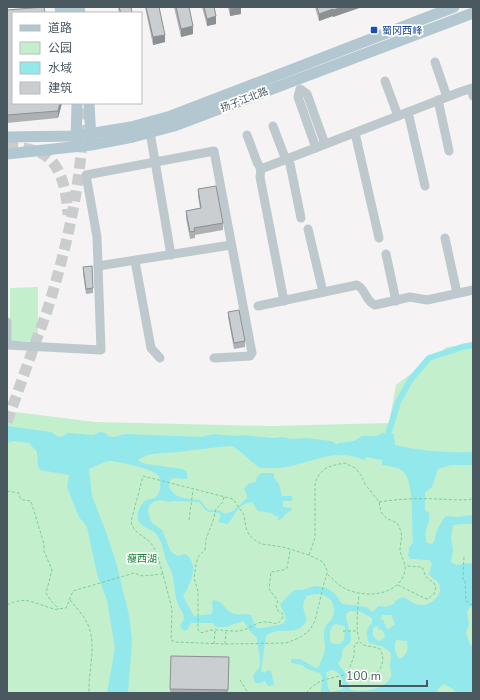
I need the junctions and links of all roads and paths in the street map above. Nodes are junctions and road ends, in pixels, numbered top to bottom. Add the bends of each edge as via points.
1 (454, 7) edge
2 (473, 13) edge
3 (434, 62) dead end
4 (385, 81) dead end
5 (447, 96) junction
6 (473, 96) edge
7 (438, 100) junction
8 (77, 104) edge
9 (89, 104) edge
10 (408, 112) junction
11 (398, 116) junction
12 (273, 126) dead end
13 (150, 132) junction
14 (354, 133) junction
15 (247, 135) dead end
16 (7, 137) edge
17 (91, 139) junction
18 (76, 142) junction
19 (325, 144) junction
20 (316, 148) junction
21 (449, 151) dead end
22 (7, 154) edge
23 (288, 159) junction
24 (155, 162) junction
25 (261, 169) junction
26 (424, 186) dead end
27 (301, 218) dead end
28 (308, 229) dead end
29 (379, 238) dead end
30 (445, 238) dead end
31 (231, 245) junction
32 (386, 254) dead end
33 (171, 255) junction
34 (135, 261) junction
35 (98, 266) junction
36 (473, 290) edge
37 (323, 292) junction
38 (457, 293) junction
39 (396, 300) junction
40 (284, 301) junction
41 (258, 306) dead end
42 (7, 322) edge
43 (7, 345) edge
44 (160, 358) dead end
45 (214, 358) dead end
46 (194, 489) junction
47 (7, 491) edge
48 (225, 497) junction
49 (473, 499) edge
50 (379, 502) junction
51 (189, 520) dead end
52 (290, 550) junction
53 (309, 555) junction
54 (464, 557) dead end
55 (405, 566) junction
56 (163, 574) junction
57 (327, 574) junction
58 (397, 584) junction
59 (360, 594) junction
60 (70, 600) junction
61 (7, 605) edge
62 (59, 609) junction
63 (473, 611) edge
64 (215, 631) junction
65 (226, 631) junction
66 (344, 631) dead end
67 (358, 631) junction
68 (360, 642) junction
69 (214, 644) junction
70 (225, 644) junction
71 (350, 673) junction
72 (240, 680) dead end
73 (88, 693) edge
74 (248, 693) edge
75 (306, 693) edge

1 - 17 main road, 扬子江北路 via 171,116
2 - 13 main road, 扬子江北路 via 174,126
3 - 5 lane
4 - 11 lane
5 - 6 lane via 472,88
5 - 7 lane
7 - 10 lane
7 - 21 lane
8 - 18 main road
9 - 17 main road
10 - 11 lane
10 - 26 lane
11 - 14 lane
12 - 23 lane
13 - 17 main road, 扬子江北路
13 - 24 lane
14 - 19 lane
14 - 29 lane
15 - 25 lane
16 - 18 main road, 扬子江北路
17 - 18 main road, 扬子江北路
18 - 22 main road, 扬子江北路
19 - 20 lane
19 - 20 lane via 307,94 300,89 298,97
20 - 23 lane
23 - 25 lane
23 - 27 lane
24 - 31 lane via 214,151
24 - 33 lane
24 - 35 lane via 86,175 97,237
25 - 40 lane via 260,176
28 - 37 lane
30 - 38 lane
31 - 33 lane
31 - 45 lane via 252,353 250,356
32 - 39 lane
33 - 34 lane
34 - 35 lane
34 - 44 lane via 151,348
35 - 43 lane via 100,350
36 - 38 lane
37 - 39 lane via 357,284 361,286 371,304
37 - 40 lane
38 - 39 lane via 427,300 410,297
40 - 41 lane
42 - 43 lane
46 - 48 path
46 - 51 path
46 - 56 path via 143,476 131,522 137,533 152,545
47 - 62 path via 19,493 20,498 31,501 44,551 52,570 46,593
48 - 52 path via 233,499 244,515 248,532 256,541
48 - 64 path via 216,509 205,550 198,558 194,578 198,591 198,630 200,633
49 - 50 path via 398,499
50 - 53 path via 355,468 345,462 324,468 315,483 315,538
50 - 55 path via 381,512 386,518 397,523 402,531 400,551
52 - 53 path
52 - 65 path via 287,568 271,572 269,582 269,589 278,601 277,610 283,617 278,623 264,622 242,631
53 - 57 path via 323,562
54 - 63 path via 466,601 472,605
55 - 58 path via 402,580
55 - 58 path via 422,567 426,577 434,583 436,591 428,599
56 - 60 path via 143,576 134,573 73,591
56 - 69 path via 172,609 171,640
57 - 59 path via 344,588
57 - 70 path via 315,621 309,632 286,643
58 - 59 path via 391,590
59 - 67 path
60 - 62 path via 66,608
60 - 73 path via 88,625 92,640
61 - 62 path via 29,600
64 - 65 path
64 - 69 path
65 - 70 path
66 - 67 path
67 - 68 path
68 - 71 path via 354,647
68 - 71 path via 380,649 382,667 377,674 368,679 357,673
69 - 70 path
71 - 75 path via 320,680
72 - 74 path

